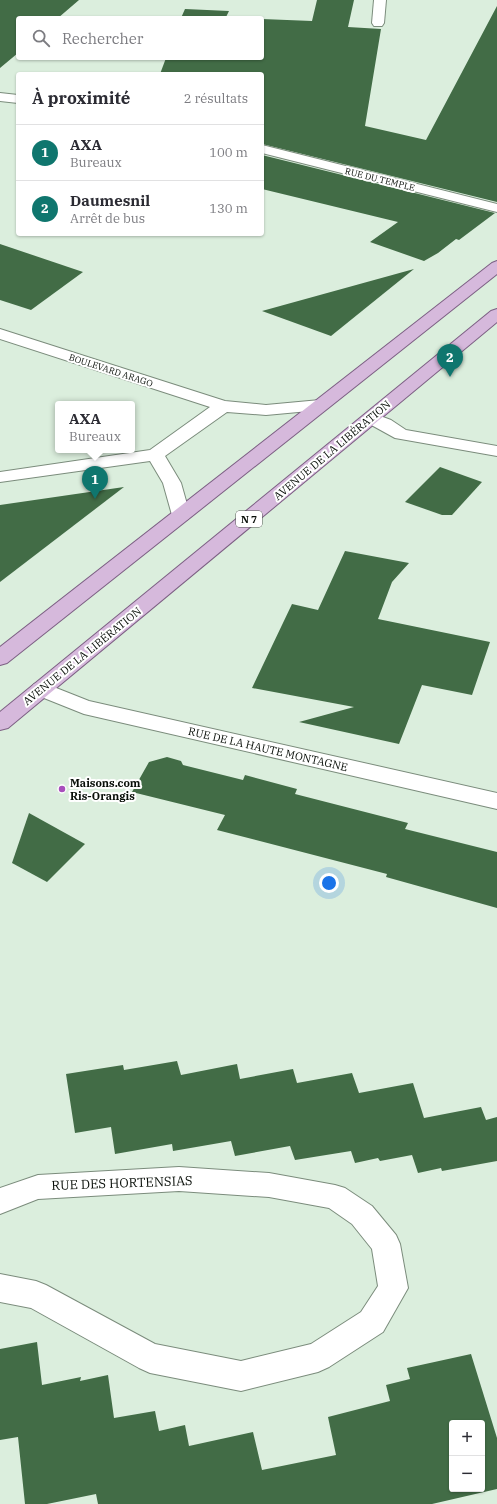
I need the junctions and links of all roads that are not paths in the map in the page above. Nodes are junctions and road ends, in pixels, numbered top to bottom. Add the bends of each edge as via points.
1 (380, 0) edge
2 (378, 23) dead end
3 (0, 97) edge
4 (16, 99) edge
5 (264, 150) edge
6 (497, 208) edge
7 (497, 266) edge
8 (497, 314) edge
9 (0, 334) edge
10 (223, 406) junction
11 (320, 406) junction
12 (372, 418) junction
13 (497, 451) edge
14 (155, 455) junction
15 (0, 477) edge
16 (181, 516) junction
17 (0, 658) edge
18 (41, 689) junction
19 (0, 723) edge
20 (497, 801) edge
21 (0, 1201) edge
22 (0, 1288) edge

1 - 2 street
3 - 4 street
5 - 6 street, RUE DU TEMPLE
7 - 11 main road
8 - 12 main road, AVENUE DE LA LIBÉRATION / N 7
9 - 10 street, BOULEVARD ARAGO
10 - 11 street, BOULEVARD ARAGO via 266,410
10 - 14 street
11 - 16 main road
12 - 13 street via 401,434
12 - 18 main road, AVENUE DE LA LIBÉRATION / N 7
14 - 15 street
14 - 16 street via 172,483
16 - 17 main road
18 - 19 main road, AVENUE DE LA LIBÉRATION / N 7
18 - 20 street, RUE DE LA HAUTE MONTAGNE via 90,708
21 - 22 street, RUE DES HORTENSIAS via 38,1187 179,1179 268,1185 334,1196 362,1215 386,1244 393,1288 372,1322 318,1357 241,1376 150,1358 36,1294

